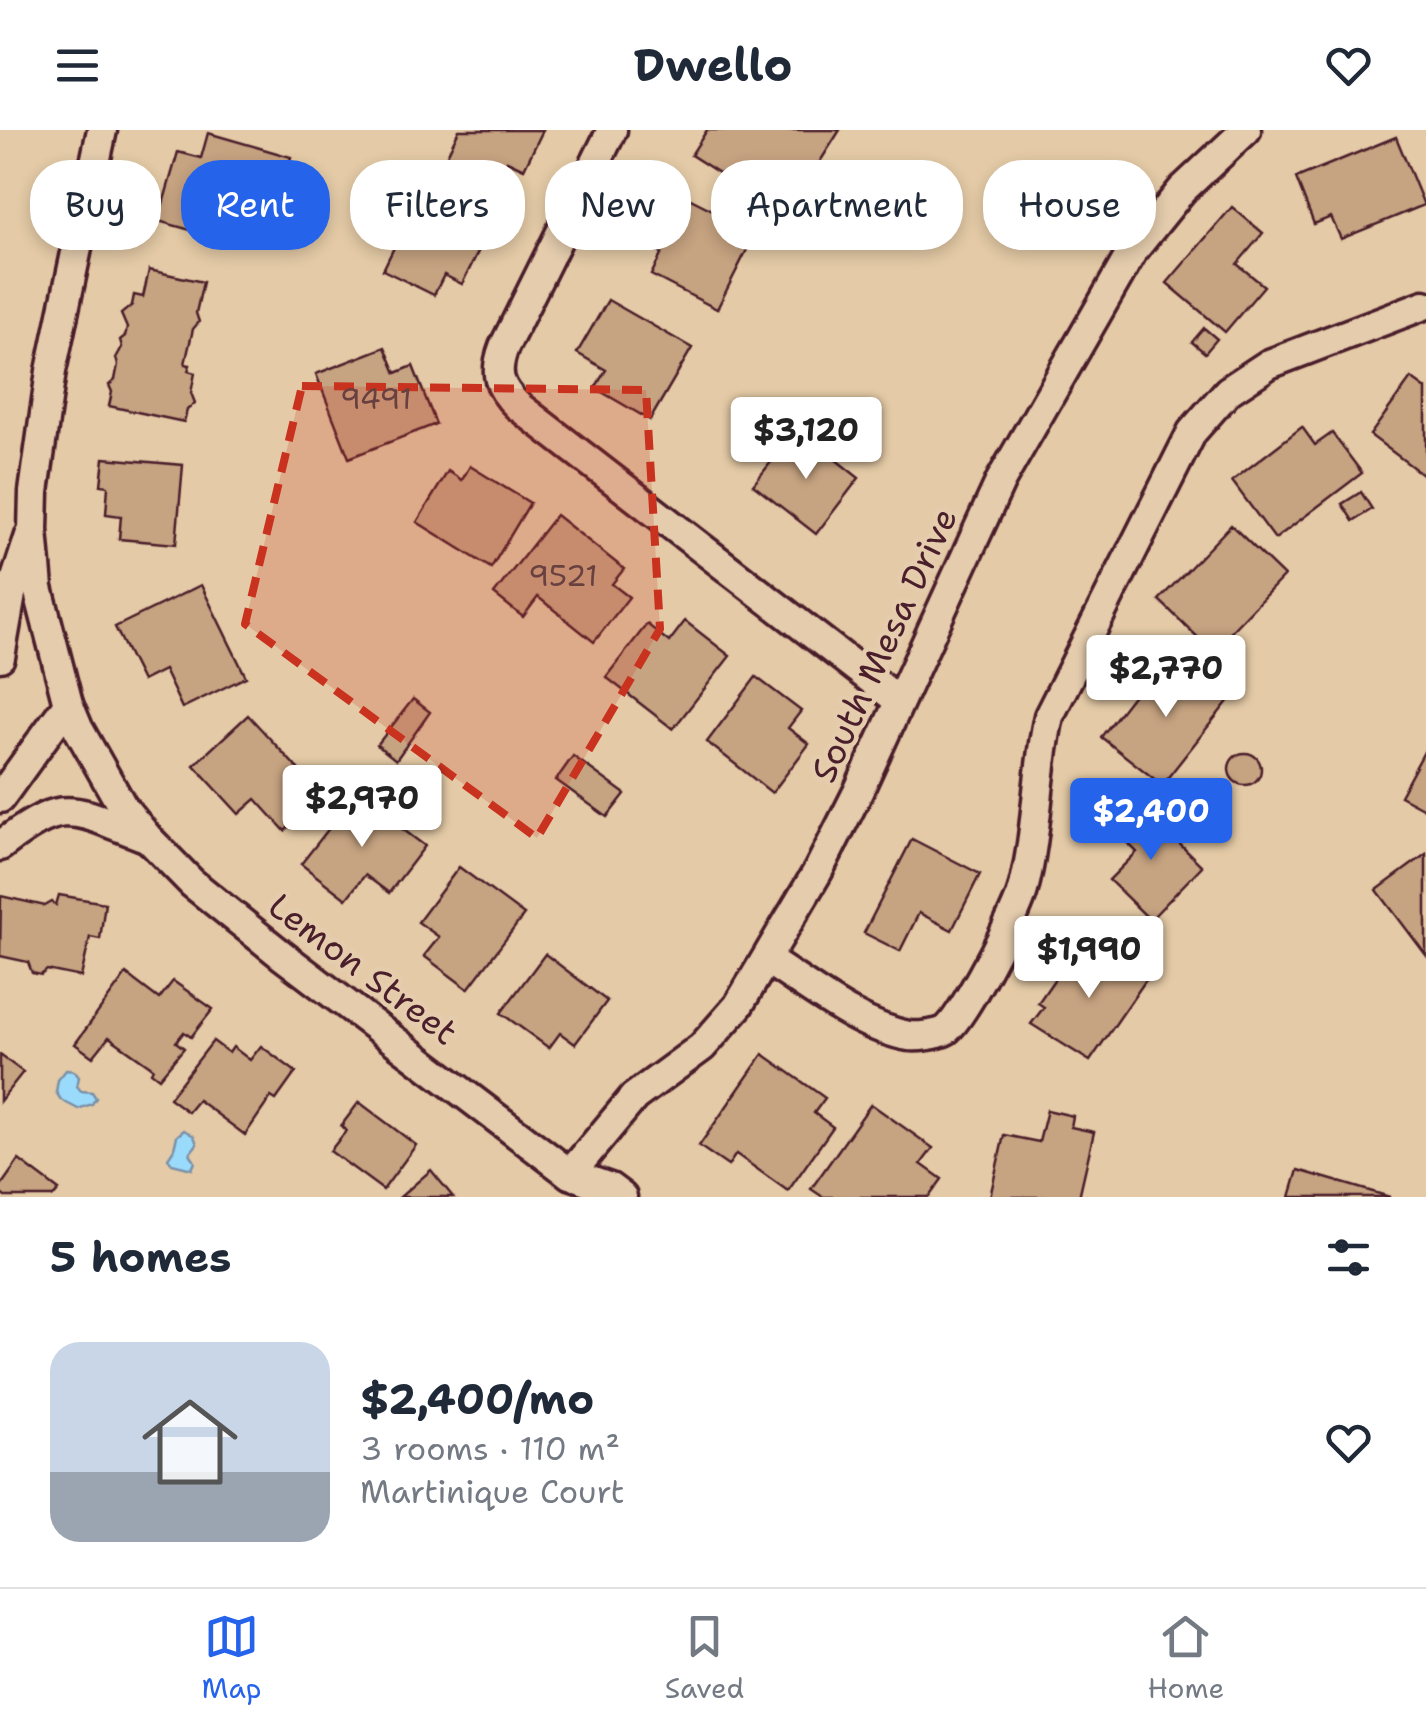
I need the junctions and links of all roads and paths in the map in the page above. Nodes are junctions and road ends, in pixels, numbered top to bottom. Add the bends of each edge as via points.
1 (102, 130) edge
2 (612, 130) edge
3 (1246, 130) edge
4 (1424, 305) edge
5 (33, 530) junction
6 (6, 594) edge
7 (0, 657) edge
8 (900, 701) junction
9 (68, 704) junction
10 (0, 798) edge
11 (148, 838) junction
12 (0, 846) edge
13 (767, 960) junction
14 (577, 1185) edge
15 (622, 1197) edge

1 - 5 street via 44,407
2 - 8 street via 504,347 496,368 502,390
3 - 8 street, South Mesa Drive via 1182,190 1132,252 1001,480
4 - 13 street via 1268,364 1228,391 1192,432 1048,716 1022,894 962,1013 944,1032 910,1037 866,1021
5 - 6 street
5 - 9 street, Lemon Street via 38,588
6 - 7 street
8 - 13 street, South Mesa Drive
9 - 10 street
9 - 11 street, Lemon Street via 105,780
11 - 12 street via 70,810 51,812
11 - 14 street, Lemon Street via 268,945
13 - 14 street, South Mesa Drive via 720,1029 634,1097
14 - 15 street, Lemon Street via 610,1188

